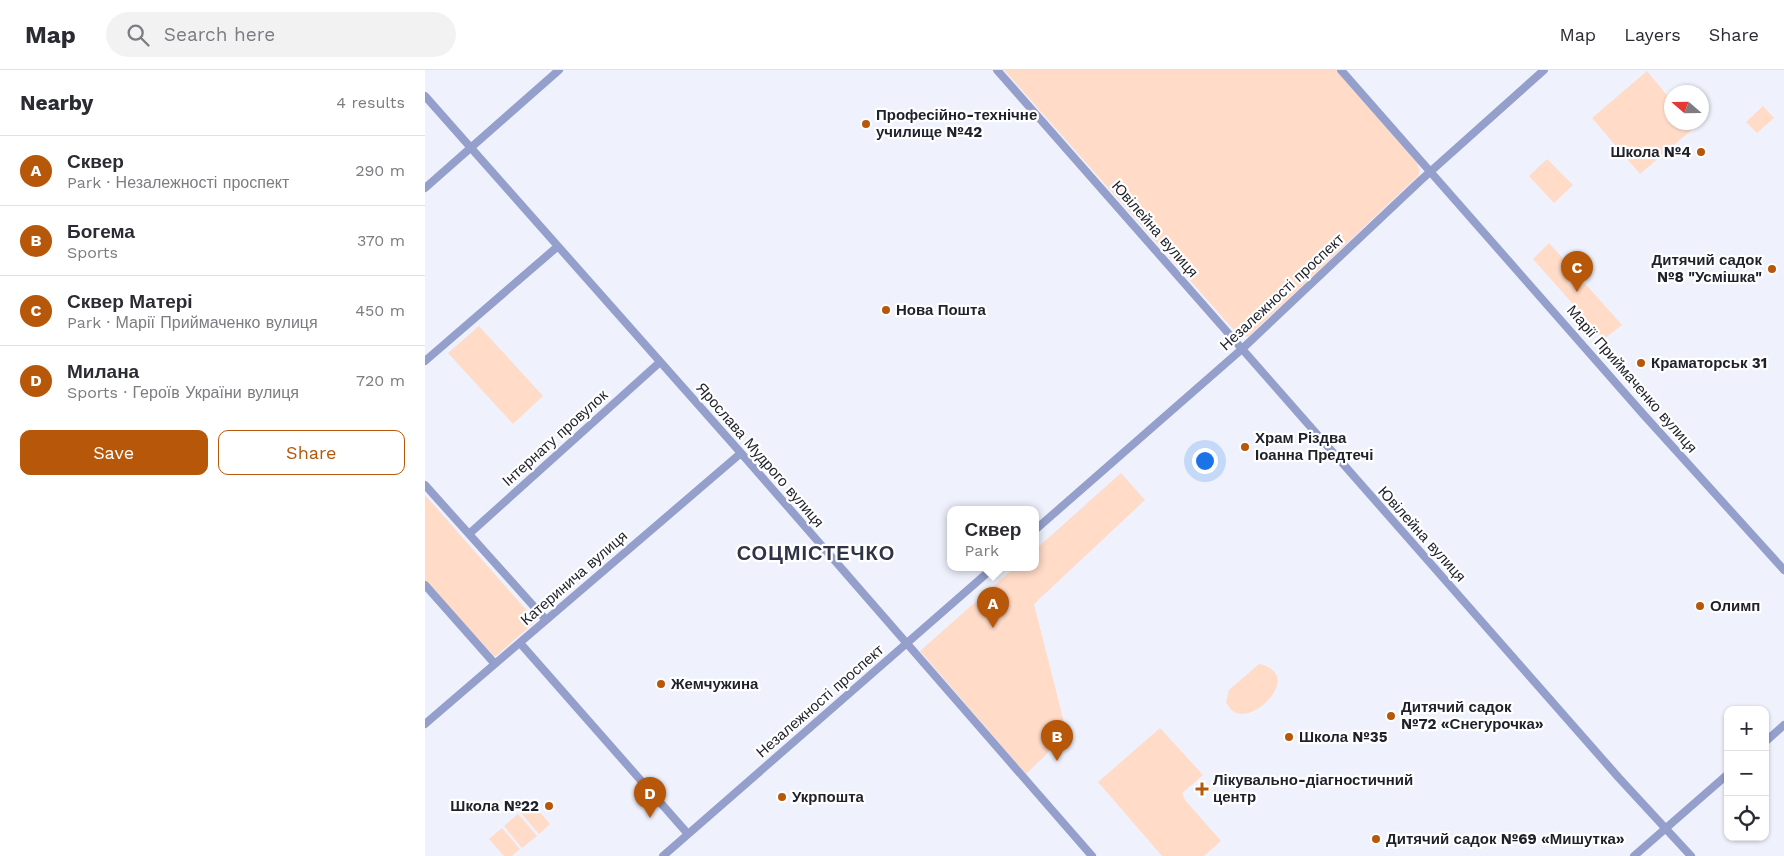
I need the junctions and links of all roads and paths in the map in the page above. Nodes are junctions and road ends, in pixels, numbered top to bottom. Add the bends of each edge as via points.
1 (559, 70) edge
2 (997, 70) edge
3 (1341, 70) edge
4 (1543, 70) edge
5 (425, 96) edge
6 (470, 149) junction
7 (1431, 171) junction
8 (425, 188) edge
9 (557, 247) junction
10 (1242, 349) junction
11 (425, 361) edge
12 (659, 362) junction
13 (741, 453) junction
14 (425, 485) edge
15 (1039, 527) edge
16 (469, 534) junction
17 (1784, 570) edge
18 (989, 571) edge
19 (425, 585) edge
20 (546, 620) junction
21 (520, 643) junction
22 (907, 644) junction
23 (495, 664) junction
24 (425, 724) edge
25 (1784, 725) edge
26 (1769, 738) edge
27 (1724, 777) edge
28 (1665, 829) junction
29 (688, 834) junction
30 (663, 856) edge
31 (1092, 856) edge
32 (1634, 856) edge
33 (1691, 856) edge

1 - 6 street
2 - 10 street, Ювілейна вулиця
3 - 7 street, Марії Приймаченко вулиця
4 - 7 street, Незалежності проспект
5 - 6 street, Ярослава Мудрого вулиця
6 - 8 street
6 - 9 street, Ярослава Мудрого вулиця
7 - 10 street, Незалежності проспект
7 - 17 street, Марії Приймаченко вулиця
9 - 11 street
9 - 12 street, Ярослава Мудрого вулиця
10 - 15 street, Незалежності проспект
10 - 28 street, Ювілейна вулиця
12 - 13 street, Ярослава Мудрого вулиця
12 - 16 street, Інтернату провулок
13 - 20 street, Катеринича вулиця
13 - 22 street, Ярослава Мудрого вулиця
14 - 16 street
16 - 20 street
18 - 22 street, Незалежності проспект
19 - 23 street
20 - 21 street, Катеринича вулиця
21 - 23 street, Катеринича вулиця
21 - 29 street
22 - 29 street, Незалежності проспект
22 - 31 street, Ярослава Мудрого вулиця
23 - 24 street, Катеринича вулиця
25 - 26 street
27 - 28 street
28 - 32 street
28 - 33 street, Ювілейна вулиця
29 - 30 street, Незалежності проспект

